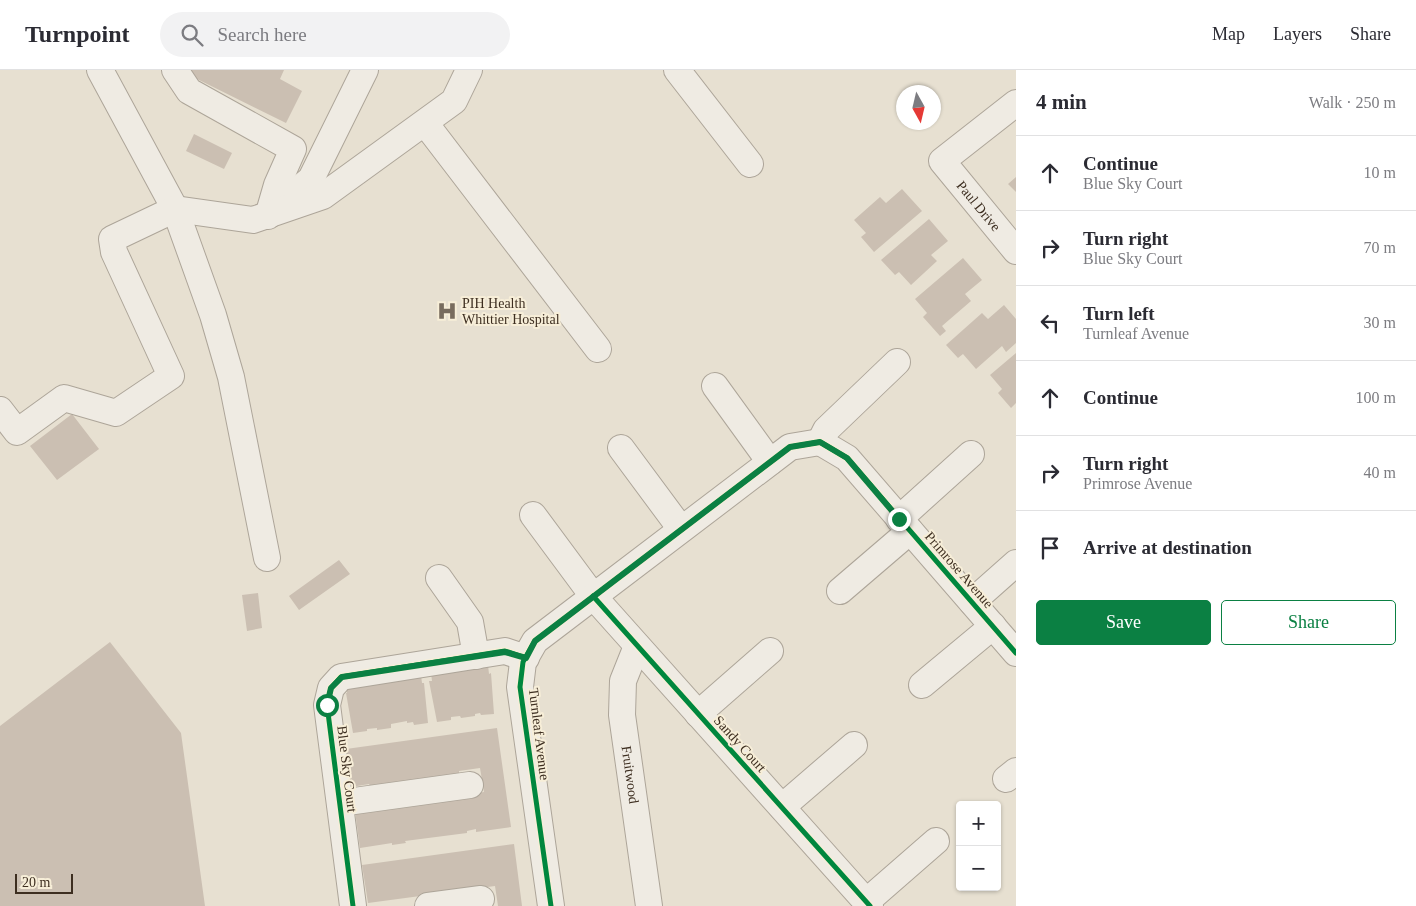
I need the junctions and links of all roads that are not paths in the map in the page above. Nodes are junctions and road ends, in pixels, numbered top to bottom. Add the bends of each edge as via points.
1 (100, 70) edge
2 (175, 70) edge
3 (365, 70) edge
4 (469, 70) edge
5 (677, 70) edge
6 (1016, 103) edge
7 (425, 123) junction
8 (750, 164) dead end
9 (175, 210) junction
10 (268, 216) junction
11 (1016, 251) edge
12 (598, 349) dead end
13 (897, 362) dead end
14 (715, 386) dead end
15 (0, 410) edge
16 (820, 442) junction
17 (621, 448) dead end
18 (971, 454) dead end
19 (770, 462) junction
20 (533, 515) dead end
21 (905, 525) junction
22 (682, 530) junction
23 (267, 558) dead end
24 (1016, 562) edge
25 (439, 578) dead end
26 (840, 591) dead end
27 (593, 596) junction
28 (972, 602) junction
29 (993, 626) junction
30 (637, 646) junction
31 (770, 651) dead end
32 (1016, 653) edge
33 (476, 656) junction
34 (526, 658) junction
35 (922, 685) dead end
36 (698, 714) junction
37 (854, 745) dead end
38 (470, 785) dead end
39 (340, 802) junction
40 (782, 807) junction
41 (936, 841) dead end
42 (481, 899) dead end
43 (868, 904) edge
44 (353, 906) edge
45 (428, 906) edge
46 (551, 906) edge
47 (649, 906) edge

1 - 9 street
2 - 10 street via 189,91 293,149
3 - 10 street via 311,179
4 - 7 street via 454,101
5 - 8 street
6 - 11 street, Paul Drive via 942,161
7 - 10 street via 323,196
7 - 12 street
9 - 10 street via 253,220
9 - 15 street via 112,239 114,252 171,376 116,413 64,398 17,432
9 - 23 street via 213,315 231,377
13 - 16 street via 826,430
14 - 19 street
16 - 19 street, Turnleaf Avenue via 790,447
16 - 21 street, Primrose Avenue via 847,458
17 - 22 street
18 - 21 street
19 - 22 street, Turnleaf Avenue
20 - 27 street, Sandy Court
21 - 26 street
21 - 28 street, Primrose Avenue
22 - 27 street, Turnleaf Avenue
24 - 28 street
25 - 33 street via 470,622
27 - 30 street, Sandy Court
27 - 34 street, Turnleaf Avenue via 535,641
28 - 29 street, Primrose Avenue
29 - 32 street, Primrose Avenue
29 - 35 street
30 - 36 street, Sandy Court
30 - 47 street, Fruitwood via 623,681 622,715
31 - 36 street
33 - 34 street, Blue Sky Court via 505,652
33 - 39 street, Blue Sky Court via 342,677 331,688 327,705
34 - 46 street, Turnleaf Avenue via 520,687
36 - 40 street, Sandy Court
37 - 40 street
38 - 39 street
39 - 44 street, Blue Sky Court
40 - 43 street, Sandy Court
41 - 43 street
42 - 45 street

